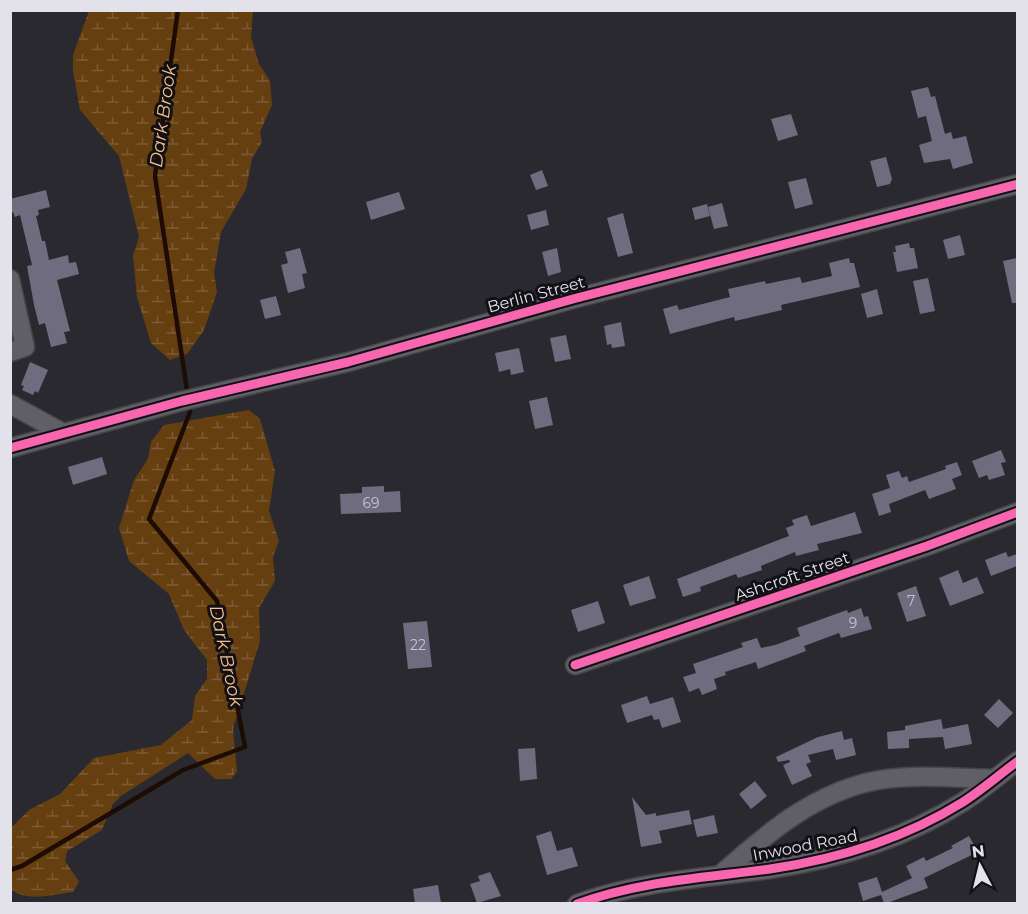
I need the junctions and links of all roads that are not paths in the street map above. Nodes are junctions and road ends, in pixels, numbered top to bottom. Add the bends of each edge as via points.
1 (1017, 184) edge
2 (10, 279) edge
3 (10, 352) edge
4 (10, 404) edge
5 (63, 433) junction
6 (10, 447) edge
7 (1017, 512) edge
8 (575, 665) dead end
9 (1017, 761) edge
10 (994, 779) junction
11 (720, 875) junction
12 (577, 903) edge

1 - 5 street, Berlin Street via 573,299 348,362
2 - 3 street via 25,347
4 - 5 street
5 - 6 street, Berlin Street
7 - 8 street, Ashcroft Street
9 - 10 street, Inwood Road
10 - 11 street, Inwood Road via 938,817 876,844 800,863
10 - 11 street, Inwood Road via 896,779 842,791 806,807 774,829
11 - 12 street, Inwood Road via 622,889

